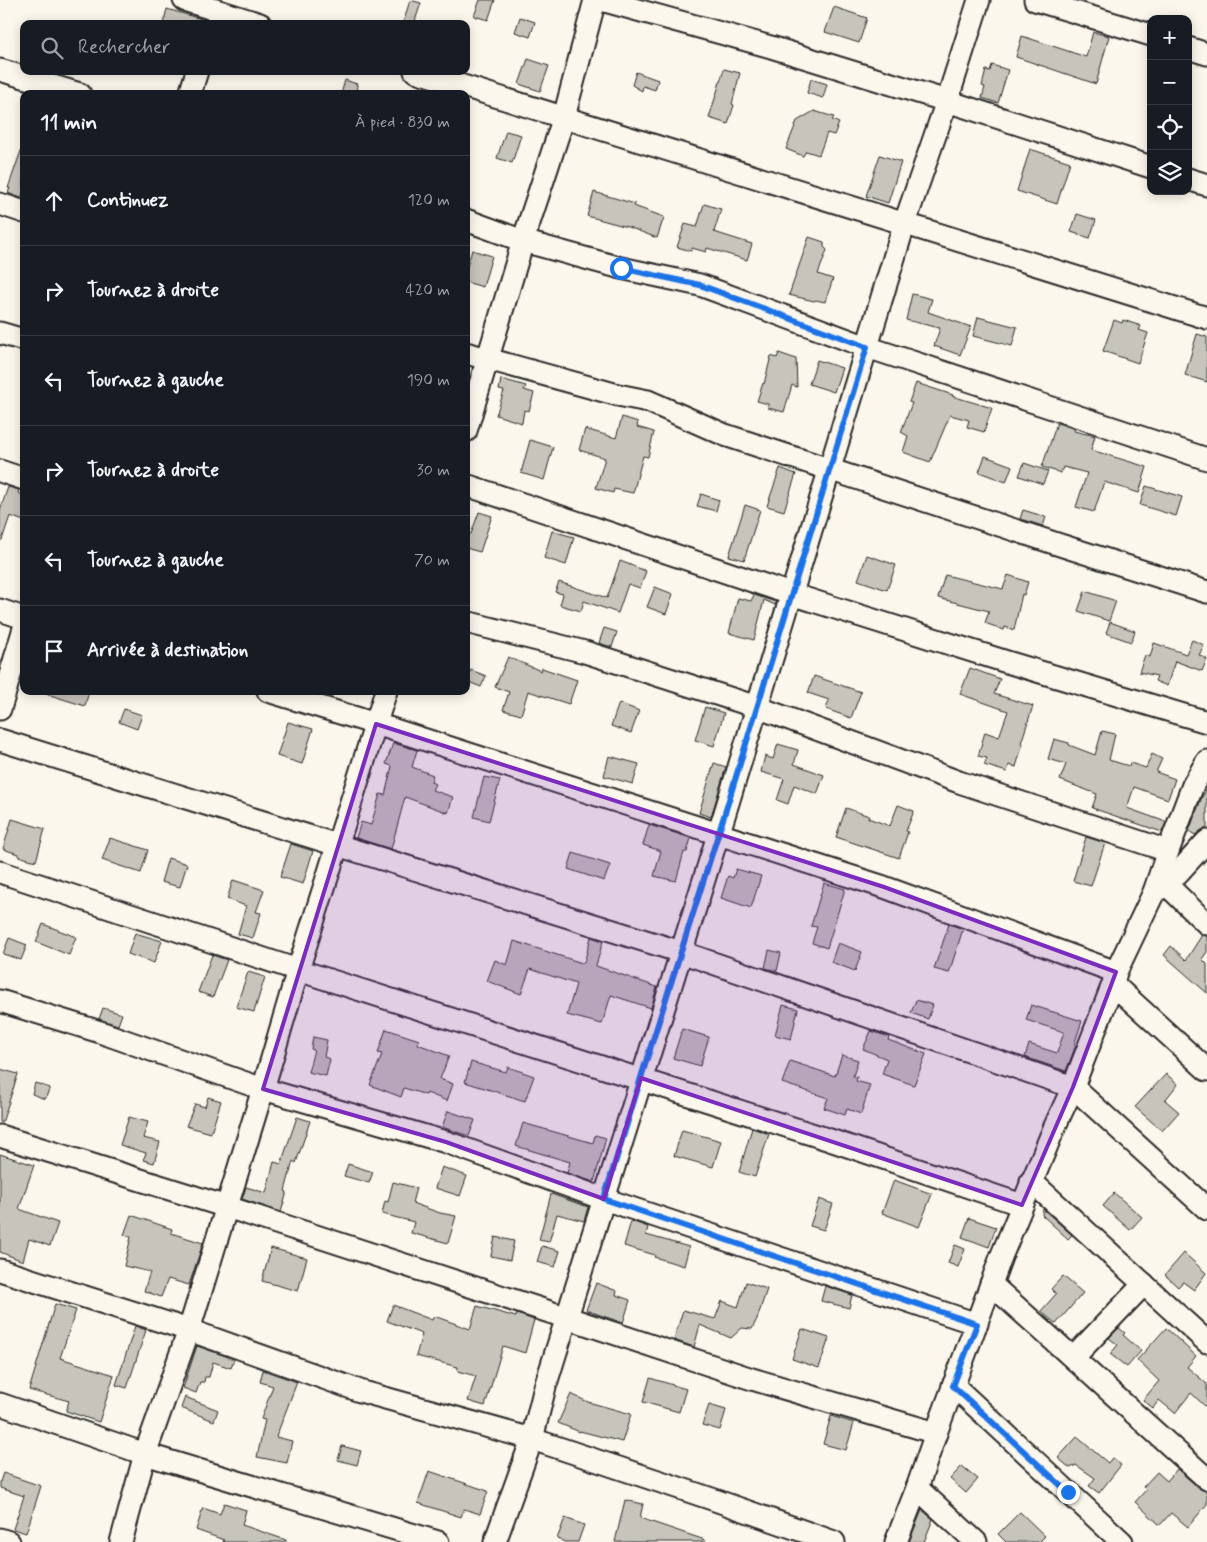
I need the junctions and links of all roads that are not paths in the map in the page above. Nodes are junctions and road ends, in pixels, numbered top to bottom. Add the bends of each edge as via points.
1 (184, 0) edge
2 (595, 0) edge
3 (601, 0) edge
4 (979, 0) edge
5 (1036, 0) edge
6 (215, 11) edge
7 (246, 20) edge
8 (1147, 34) edge
9 (1192, 49) edge
10 (1207, 54) edge
11 (0, 70) edge
12 (196, 75) edge
13 (428, 75) edge
14 (67, 90) edge
15 (191, 90) edge
16 (947, 101) junction
17 (564, 117) junction
18 (1147, 166) edge
19 (1192, 180) edge
20 (1207, 185) edge
21 (0, 204) edge
22 (20, 211) edge
23 (470, 221) edge
24 (904, 224) junction
25 (523, 240) junction
26 (1207, 318) edge
27 (0, 333) edge
28 (20, 339) edge
29 (867, 347) junction
30 (470, 353) edge
31 (487, 359) junction
32 (470, 417) edge
33 (1207, 459) edge
34 (829, 468) junction
35 (0, 471) edge
36 (20, 478) edge
37 (470, 486) edge
38 (1207, 592) edge
39 (791, 594) junction
40 (0, 610) edge
41 (20, 617) edge
42 (470, 623) edge
43 (20, 642) edge
44 (281, 695) edge
45 (385, 695) edge
46 (757, 707) junction
47 (0, 709) edge
48 (1207, 722) edge
49 (376, 724) junction
50 (0, 740) edge
51 (1207, 761) edge
52 (718, 833) junction
53 (1207, 841) edge
54 (337, 846) junction
55 (1168, 851) junction
56 (0, 872) edge
57 (1161, 888) junction
58 (1207, 924) edge
59 (681, 952) junction
60 (298, 970) junction
61 (1114, 978) junction
62 (0, 1001) edge
63 (1207, 1070) edge
64 (641, 1078) junction
65 (1073, 1087) junction
66 (263, 1089) junction
67 (0, 1136) edge
68 (1032, 1181) junction
69 (604, 1199) junction
70 (1022, 1205) junction
71 (227, 1207) junction
72 (1207, 1209) edge
73 (0, 1270) edge
74 (991, 1284) junction
75 (1144, 1284) junction
76 (568, 1318) junction
77 (977, 1324) junction
78 (189, 1330) junction
79 (1207, 1342) edge
80 (1074, 1358) junction
81 (953, 1386) junction
82 (0, 1404) edge
83 (936, 1434) junction
84 (532, 1439) junction
85 (145, 1454) junction
86 (1207, 1479) edge
87 (917, 1488) junction
88 (0, 1539) edge
89 (9, 1542) edge
90 (121, 1542) edge
91 (438, 1542) edge
92 (495, 1542) edge
93 (834, 1542) edge
94 (896, 1542) edge
95 (976, 1542) edge
96 (1122, 1542) edge

1 - 6 street
2 - 17 street
3 - 16 street via 771,47
4 - 16 street
5 - 8 street
6 - 7 street
9 - 10 street
11 - 14 street
12 - 15 street
13 - 17 street
16 - 18 street
16 - 24 street
17 - 24 street
17 - 25 street
19 - 20 street
21 - 22 street
23 - 25 street
24 - 26 street
24 - 29 street
25 - 29 street via 621,268 700,285
25 - 31 street
27 - 28 street
29 - 33 street
29 - 34 street
30 - 31 street
31 - 32 street
31 - 34 street via 648,401 725,435
34 - 38 street
34 - 39 street
35 - 36 street
37 - 39 street
39 - 46 street
39 - 48 street
40 - 41 street
42 - 46 street via 585,652
43 - 47 street
44 - 49 street
45 - 49 street
46 - 52 street
46 - 55 street via 958,782
49 - 52 street
49 - 54 street
50 - 54 street
51 - 55 street via 1193,785
52 - 59 street
52 - 61 street via 1041,943
53 - 57 street
54 - 59 street
54 - 60 street
55 - 57 street
56 - 60 street
57 - 58 street
57 - 61 street
59 - 64 street
59 - 65 street
60 - 64 street
60 - 66 street
61 - 63 street
61 - 65 street
62 - 66 street
64 - 69 street
64 - 70 street
65 - 68 street
65 - 72 street
66 - 69 street via 446,1142
66 - 71 street
67 - 71 street
68 - 70 street
68 - 75 street
69 - 76 street
69 - 77 street
70 - 74 street
71 - 76 street
71 - 78 street
73 - 78 street
74 - 77 street
74 - 80 street
75 - 79 street
75 - 80 street
76 - 83 street via 752,1379
76 - 84 street
77 - 81 street
78 - 84 street via 360,1391
78 - 85 street
80 - 86 street
81 - 83 street
81 - 96 street
82 - 85 street
83 - 87 street
84 - 92 street
84 - 93 street
85 - 90 street
85 - 91 street
87 - 94 street
87 - 95 street
88 - 89 street

